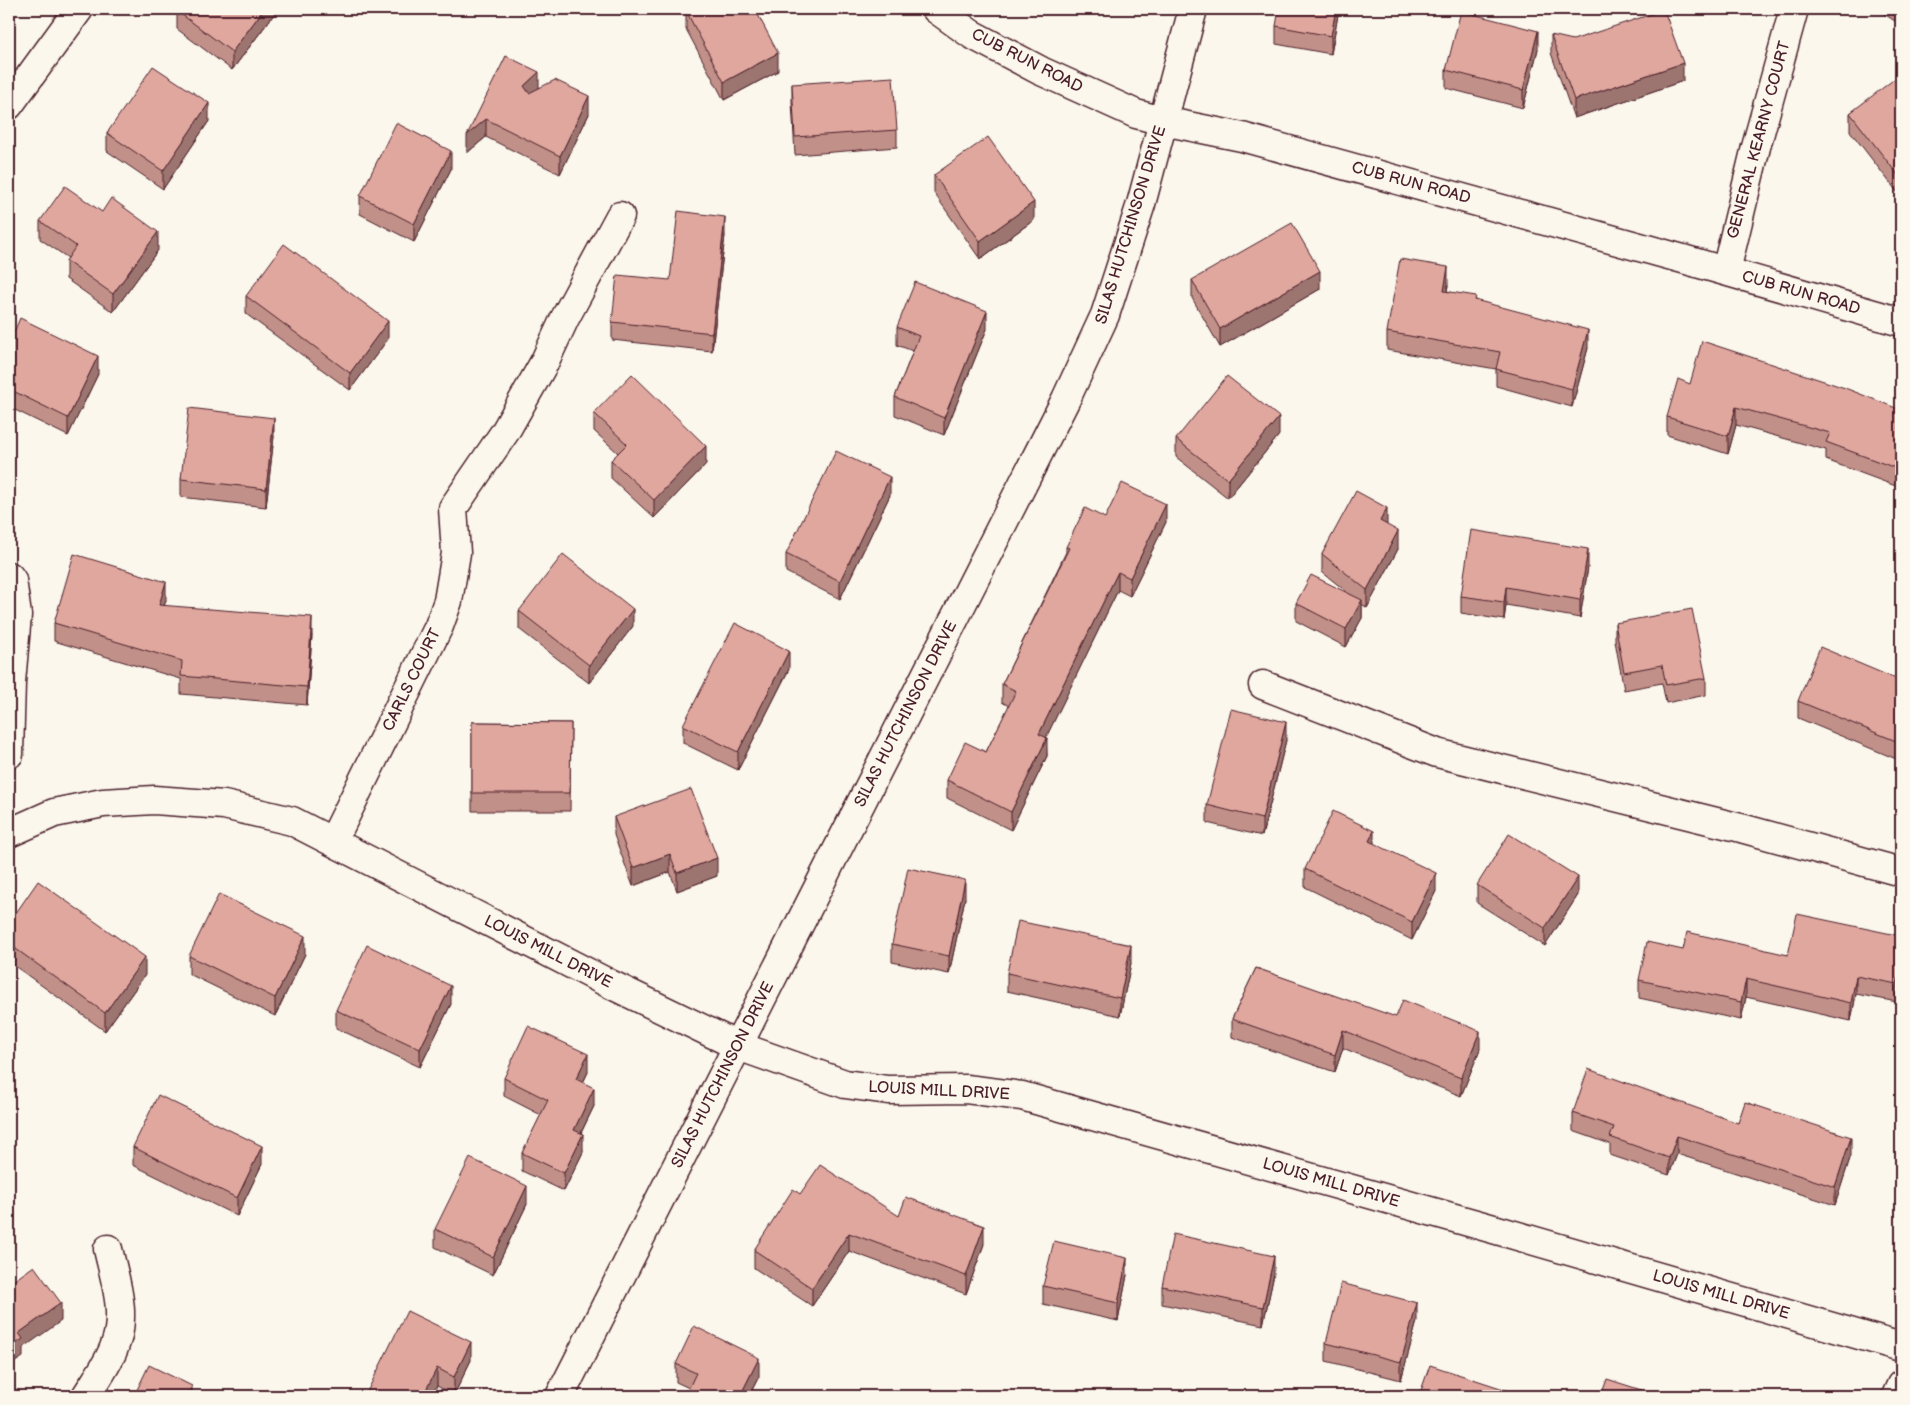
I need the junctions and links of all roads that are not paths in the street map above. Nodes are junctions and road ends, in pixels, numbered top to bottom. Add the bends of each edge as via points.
1 (79, 9) edge
2 (936, 9) edge
3 (1193, 9) edge
4 (1794, 9) edge
5 (9, 105) edge
6 (1163, 121) junction
7 (620, 216) dead end
8 (1726, 271) junction
9 (1901, 322) edge
10 (9, 576) edge
11 (1263, 685) dead end
12 (9, 754) edge
13 (9, 833) edge
14 (333, 841) junction
15 (1901, 872) edge
16 (738, 1046) junction
17 (108, 1249) dead end
18 (1901, 1347) edge
19 (1901, 1385) edge
20 (86, 1396) edge
21 (560, 1396) edge
22 (1896, 1396) edge

1 - 5 street
2 - 6 street, CUB RUN ROAD via 971,34 1041,71 1136,114
3 - 6 street, SILAS HUTCHINSON DRIVE
4 - 8 street, GENERAL KEARNY COURT
6 - 8 street, CUB RUN ROAD via 1242,137
6 - 16 street, SILAS HUTCHINSON DRIVE via 1141,204 1105,315 1066,400
7 - 14 street, CARLS COURT via 505,432 453,508 456,553 448,601 439,626
8 - 9 street, CUB RUN ROAD
10 - 12 street via 17,615
11 - 15 street via 1437,753 1741,828
13 - 14 street, LOUIS MILL DRIVE via 54,814 103,803 154,800 224,805 292,821
14 - 16 street, LOUIS MILL DRIVE
16 - 18 street, LOUIS MILL DRIVE via 845,1084 888,1090 966,1089 1022,1096
16 - 21 street, SILAS HUTCHINSON DRIVE
17 - 20 street via 120,1308 120,1327 115,1346
19 - 22 street

